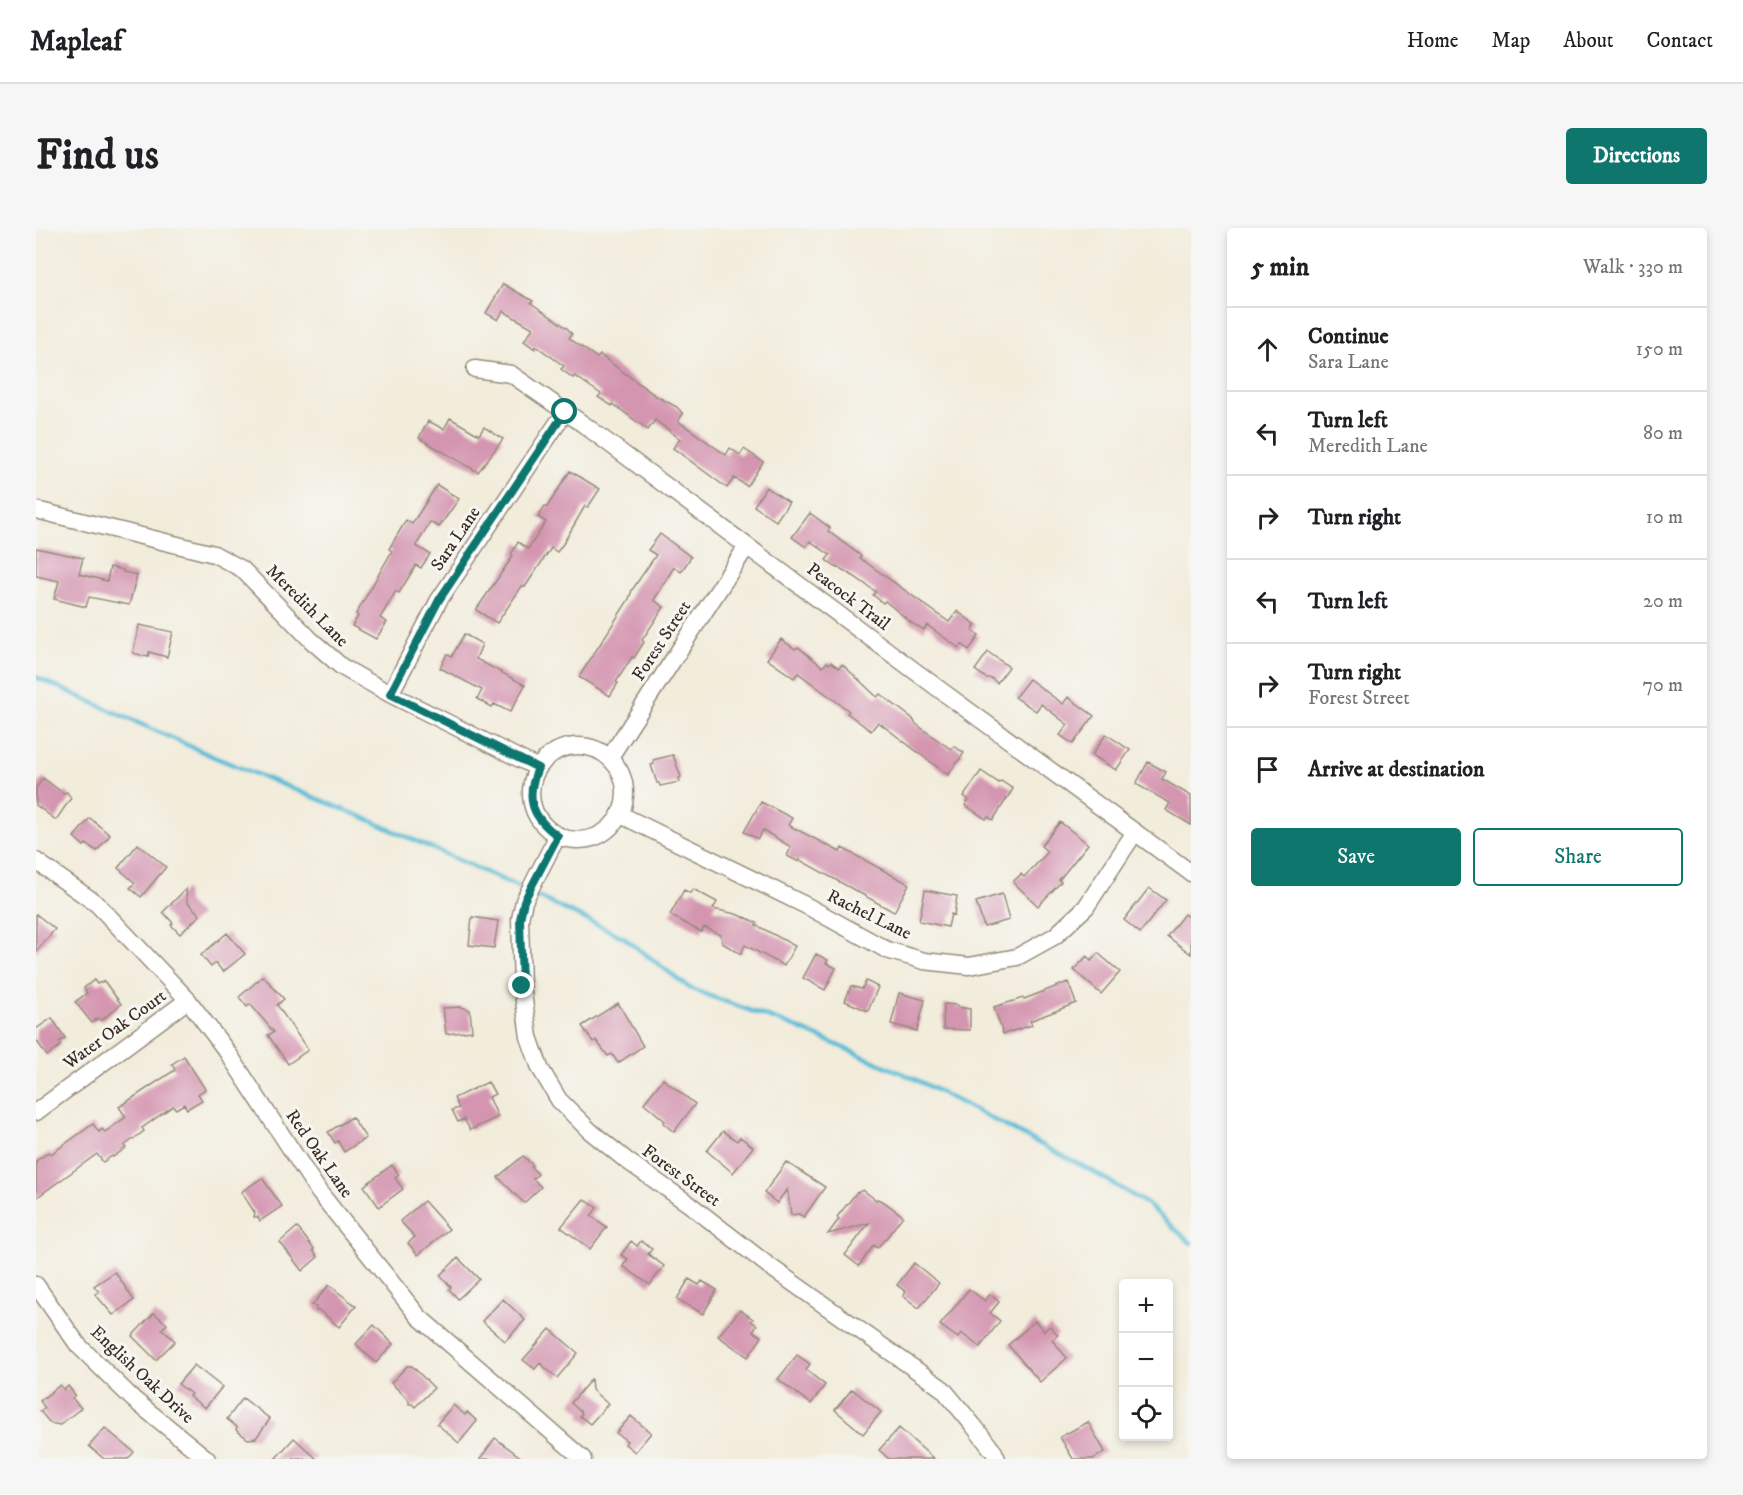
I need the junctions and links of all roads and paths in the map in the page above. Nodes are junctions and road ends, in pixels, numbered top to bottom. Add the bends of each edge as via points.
1 (475, 369) dead end
2 (565, 412) junction
3 (36, 510) edge
4 (747, 546) junction
5 (390, 694) junction
6 (610, 757) junction
7 (538, 768) junction
8 (621, 815) junction
9 (1135, 832) junction
10 (558, 836) junction
11 (36, 861) edge
12 (1191, 873) edge
13 (188, 1000) junction
14 (36, 1112) edge
15 (36, 1285) edge
16 (207, 1459) edge
17 (583, 1459) edge
18 (997, 1459) edge

1 - 2 street, Peacock Trail via 511,374
2 - 4 street, Peacock Trail
2 - 5 street, Sara Lane via 439,600
3 - 5 street, Meredith Lane via 214,554 242,569 342,667
4 - 6 street, Forest Street
4 - 9 street, Peacock Trail
5 - 7 street, Meredith Lane
6 - 7 street via 595,748 563,747 548,755
6 - 8 street via 624,778 625,803
7 - 10 street via 532,782 533,806 545,827
8 - 9 street, Rachel Lane via 807,906 887,950 924,961 969,966 1017,957 1055,936 1086,907
8 - 10 street via 600,835 572,840
9 - 12 street, Peacock Trail
10 - 18 street, Forest Street via 524,901 520,919 522,986 529,1037 540,1068 559,1100 626,1160 943,1389
11 - 13 street, Red Oak Lane via 97,904
13 - 14 street, Water Oak Court
13 - 17 street, Red Oak Lane via 228,1053 319,1192 419,1317
15 - 16 street, English Oak Drive via 78,1345 133,1398

